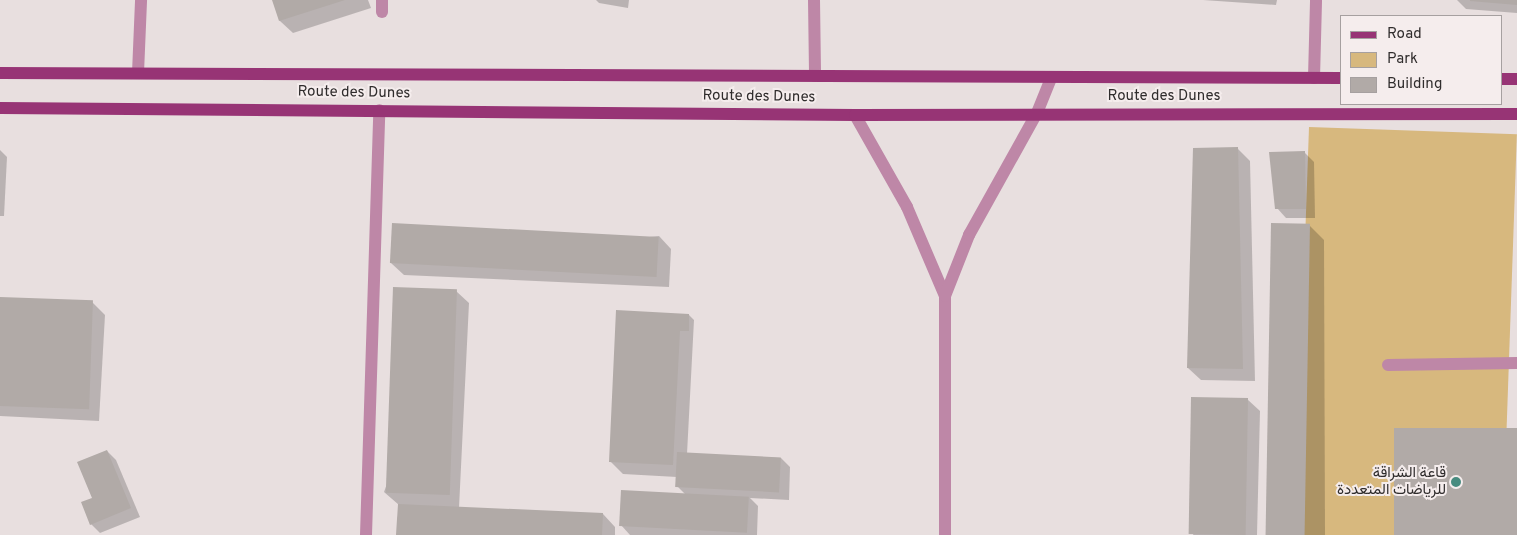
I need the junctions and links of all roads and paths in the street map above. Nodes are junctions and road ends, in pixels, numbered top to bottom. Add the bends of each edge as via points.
1 (140, 0) edge
2 (814, 0) edge
3 (1316, 0) edge
4 (0, 73) edge
5 (138, 73) junction
6 (815, 76) junction
7 (1051, 78) junction
8 (1314, 78) junction
9 (1340, 78) edge
10 (1502, 79) edge
11 (1517, 80) edge
12 (0, 108) edge
13 (379, 110) junction
14 (1037, 113) junction
15 (1517, 114) edge
16 (855, 115) junction
17 (945, 296) junction
18 (1517, 363) edge
19 (1388, 365) dead end
20 (366, 535) edge
21 (945, 535) edge

1 - 5 street
2 - 6 street
3 - 8 street
4 - 5 main road, Route des Dunes
5 - 6 main road, Route des Dunes
6 - 7 main road, Route des Dunes
7 - 8 main road, Route des Dunes
7 - 14 street
8 - 9 main road, Route des Dunes
10 - 11 main road
12 - 13 main road, Route des Dunes
13 - 16 main road, Route des Dunes
13 - 20 street
14 - 15 main road, Route des Dunes
14 - 16 main road, Route des Dunes
14 - 17 street via 968,234
16 - 17 street via 907,207
17 - 21 street
18 - 19 street

